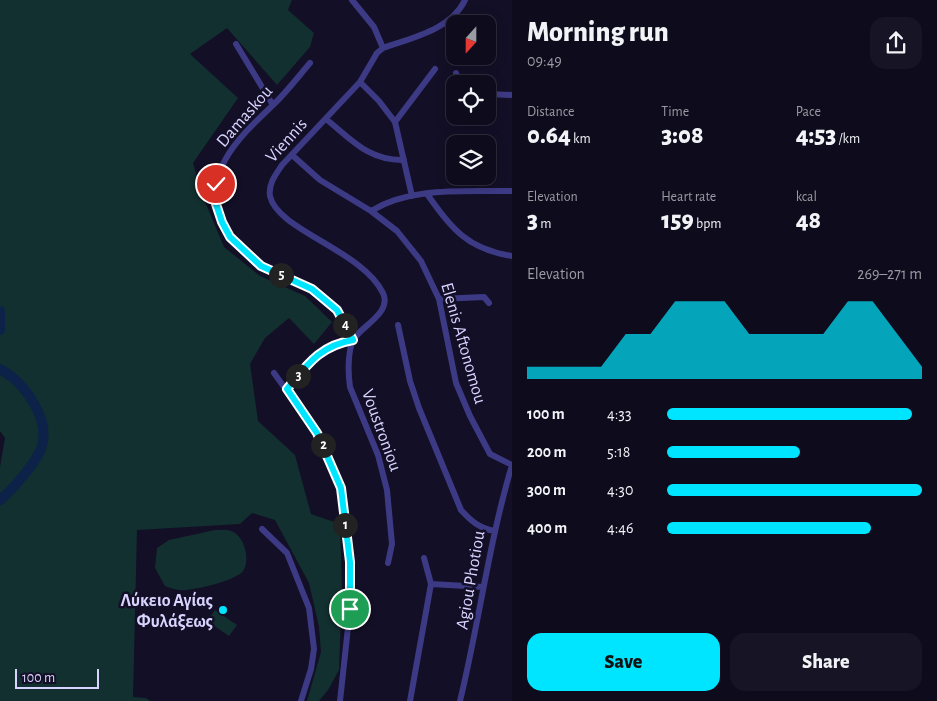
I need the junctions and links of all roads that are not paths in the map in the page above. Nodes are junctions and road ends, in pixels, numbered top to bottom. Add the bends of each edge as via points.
1 (352, 0) edge
2 (465, 0) edge
3 (236, 44) dead end
4 (383, 48) junction
5 (310, 63) dead end
6 (435, 69) dead end
7 (360, 82) junction
8 (496, 94) edge
9 (512, 95) edge
10 (273, 105) junction
11 (326, 119) junction
12 (395, 122) junction
13 (292, 155) junction
14 (404, 160) junction
15 (512, 191) edge
16 (427, 194) junction
17 (412, 196) junction
18 (371, 211) junction
19 (512, 256) edge
20 (439, 299) junction
21 (489, 302) dead end
22 (398, 326) dead end
23 (353, 340) junction
24 (274, 373) dead end
25 (287, 389) junction
26 (512, 465) edge
27 (262, 529) dead end
28 (494, 530) junction
29 (424, 558) dead end
30 (388, 563) dead end
31 (431, 584) junction
32 (483, 587) junction
33 (301, 701) edge
34 (340, 701) edge
35 (410, 701) edge
36 (460, 701) edge

1 - 4 street via 374,27
2 - 4 street via 451,18 437,28
3 - 10 street
4 - 7 street, Viennis via 376,53
5 - 10 street, Damaskou
6 - 12 street
7 - 11 street, Viennis
7 - 12 street
8 - 9 street
10 - 23 street, Damaskou via 238,140 225,160 216,184 216,204 222,222 230,237 261,266 312,289 337,310
11 - 13 street, Viennis
11 - 14 street via 376,157
12 - 14 street
13 - 18 street, Elenis Aftonomou via 320,180
13 - 23 street, Viennis via 272,180 270,195 276,209 290,223 350,258 366,271 384,296 378,316
14 - 17 street
15 - 16 street
16 - 17 street
16 - 19 street via 450,224 472,244 482,250
17 - 18 street via 387,202
18 - 20 street, Elenis Aftonomou via 397,231 421,261
20 - 21 street via 484,297
20 - 26 street, Elenis Aftonomou via 456,383 470,416 490,454
22 - 28 street via 418,408 461,510 478,525
23 - 25 street via 339,343 312,358
23 - 30 street, Voustroniou via 350,387 378,455 387,490 392,544
24 - 25 street
25 - 34 street via 317,433 341,488 350,562 350,609
26 - 28 street, Agiou Photiou
27 - 33 street via 287,553 309,608 314,649
28 - 32 street, Agiou Photiou
29 - 31 street
31 - 32 street
31 - 35 street
32 - 36 street, Agiou Photiou

